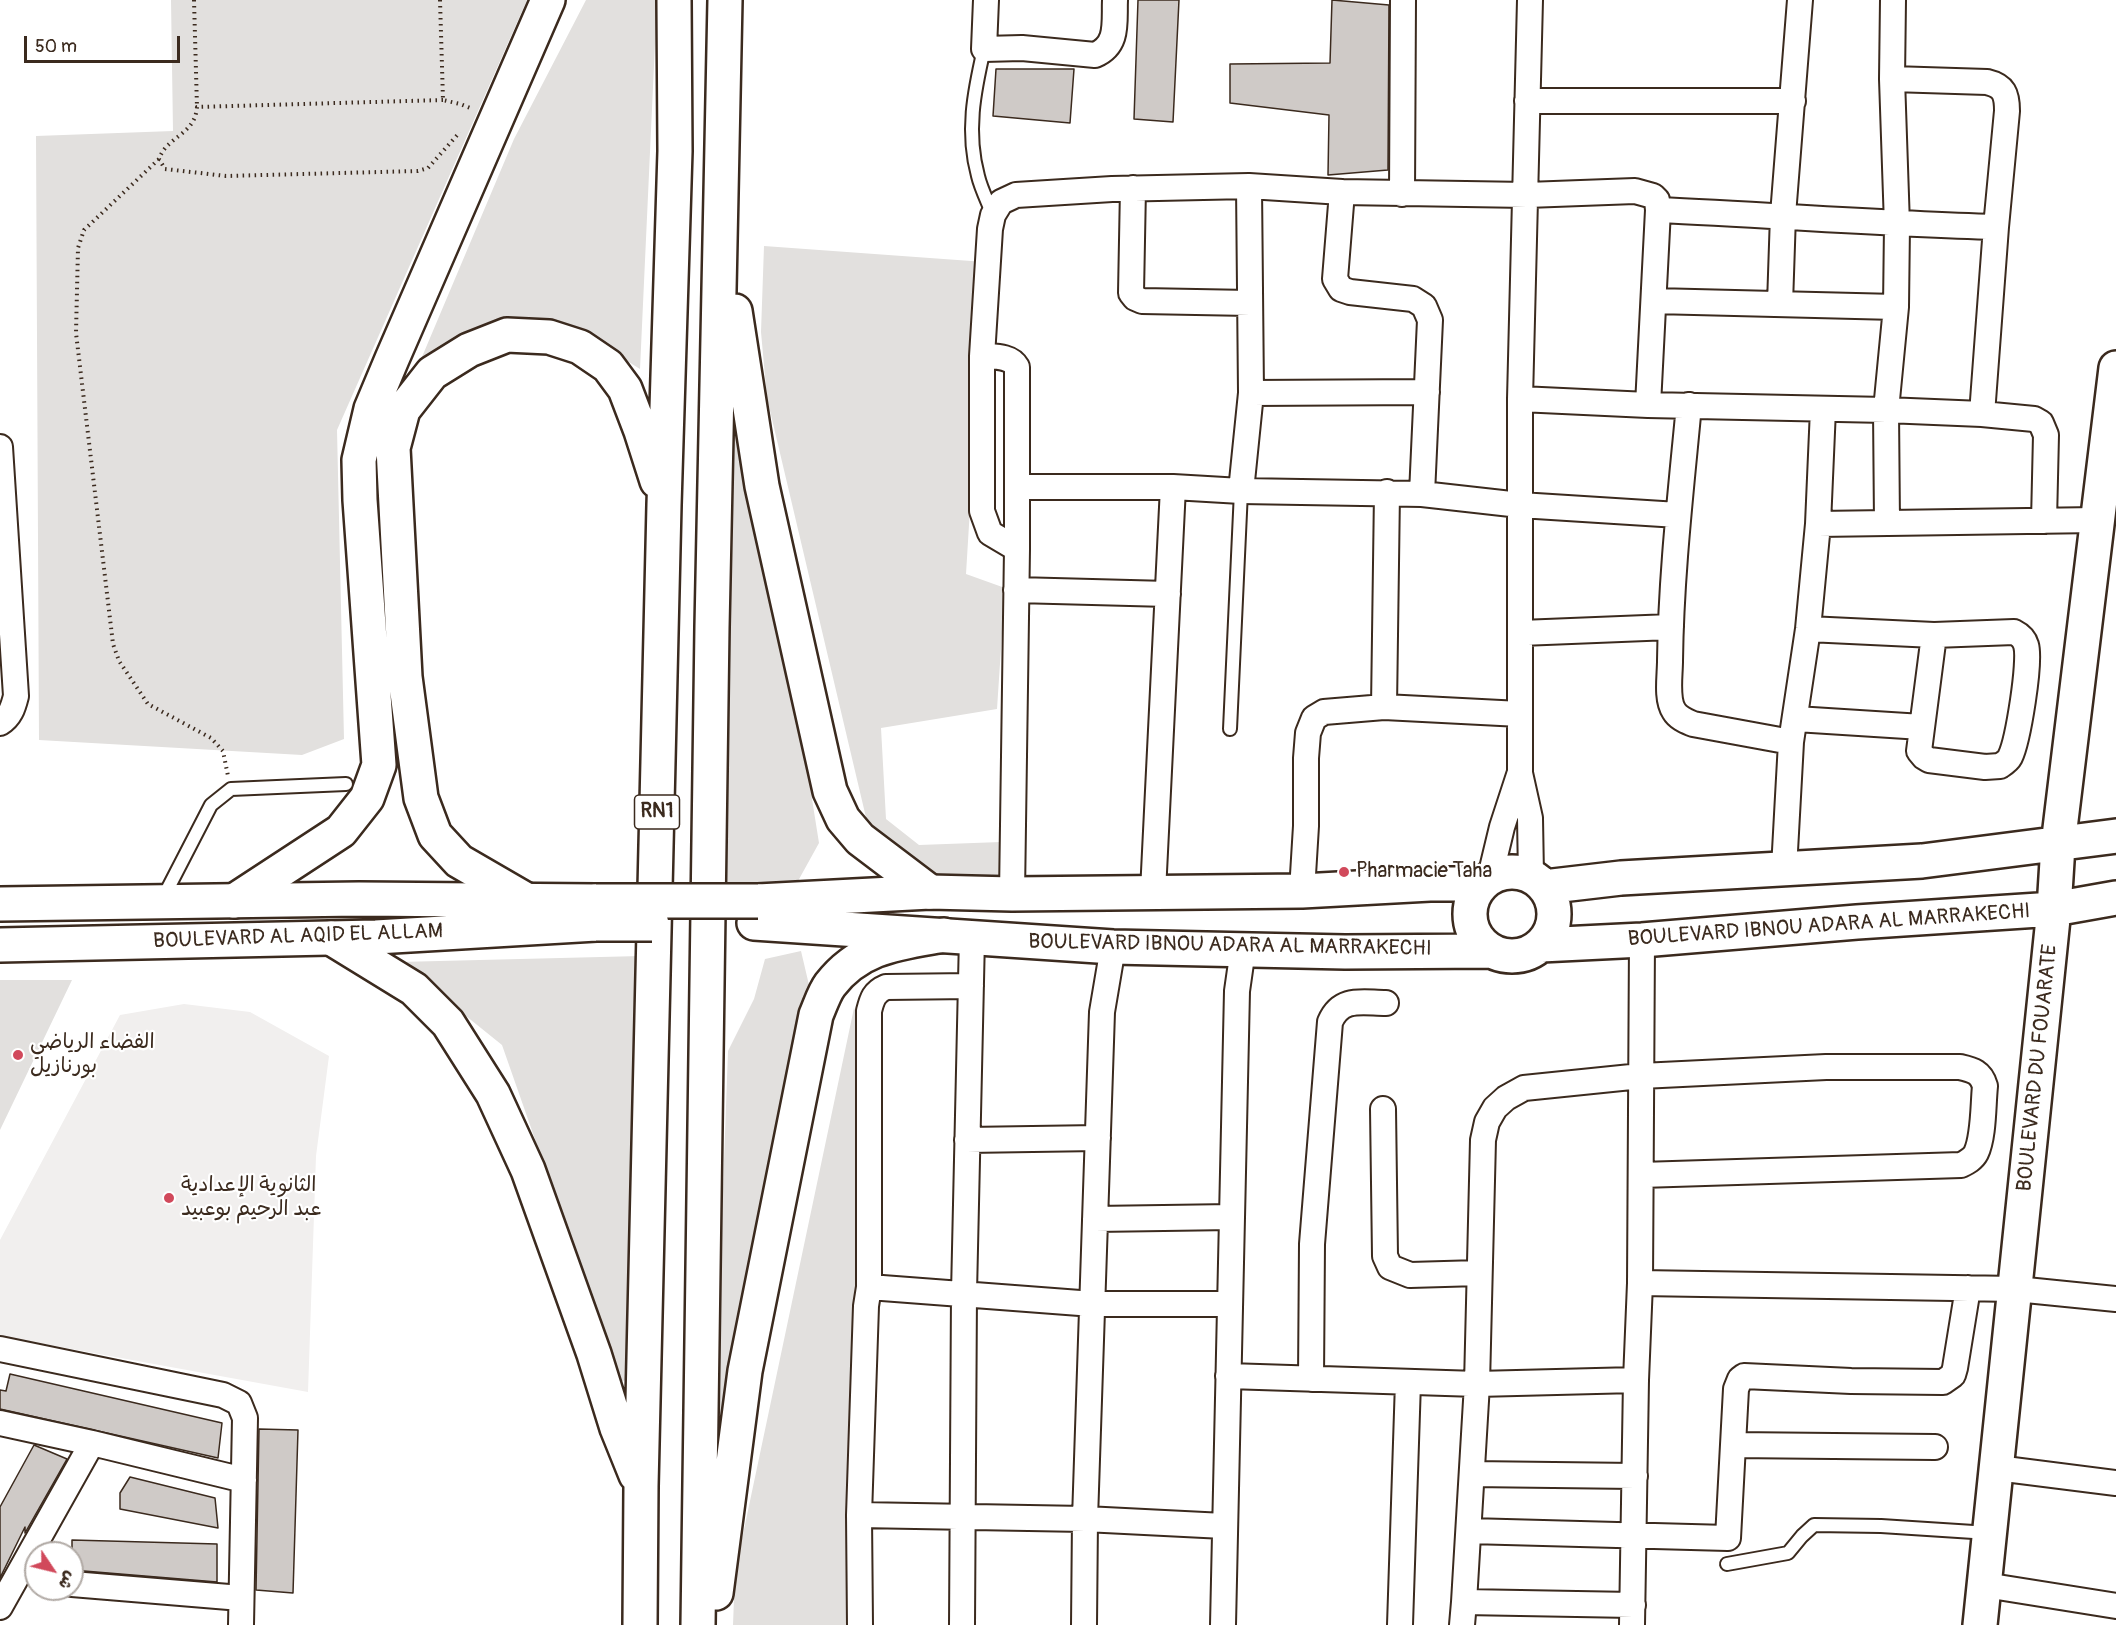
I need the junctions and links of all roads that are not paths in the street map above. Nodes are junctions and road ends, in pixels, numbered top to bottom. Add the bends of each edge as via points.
1 (548, 0) edge
2 (674, 0) edge
3 (725, 0) edge
4 (986, 0) edge
5 (1115, 0) edge
6 (1403, 0) edge
7 (1530, 0) edge
8 (1800, 0) edge
9 (1893, 0) edge
10 (984, 49) junction
11 (1892, 79) junction
12 (1527, 101) junction
13 (1793, 101) junction
14 (722, 162) junction
15 (1249, 186) junction
16 (1133, 188) junction
17 (1342, 192) junction
18 (1402, 194) junction
19 (1527, 195) junction
20 (1658, 210) junction
21 (993, 215) junction
22 (1783, 215) junction
23 (1897, 225) junction
24 (1996, 227) junction
25 (1654, 301) junction
26 (1250, 303) junction
27 (1780, 304) junction
28 (1896, 307) junction
29 (982, 356) junction
30 (2116, 368) edge
31 (1427, 392) junction
32 (1251, 393) junction
33 (1520, 399) junction
34 (1648, 405) junction
35 (1689, 405) junction
36 (1822, 409) junction
37 (1886, 410) junction
38 (1982, 414) junction
39 (2111, 445) edge
40 (0, 447) edge
41 (1018, 487) junction
42 (1173, 487) junction
43 (1241, 491) junction
44 (1387, 492) junction
45 (1422, 494) junction
46 (664, 505) junction
47 (1520, 505) junction
48 (1678, 515) junction
49 (2097, 520) junction
50 (2044, 521) junction
51 (1887, 523) junction
52 (1818, 524) junction
53 (1017, 549) junction
54 (1016, 590) junction
55 (1168, 594) junction
56 (1671, 627) junction
57 (1808, 629) junction
58 (1521, 633) junction
59 (1934, 635) junction
60 (1384, 707) junction
61 (1520, 714) junction
62 (0, 723) edge
63 (1922, 728) junction
64 (1230, 729) dead end
65 (1794, 730) junction
66 (1520, 773) junction
67 (346, 784) dead end
68 (2116, 836) edge
69 (2058, 845) junction
70 (1784, 869) junction
71 (1486, 881) junction
72 (1538, 881) junction
73 (1302, 891) junction
74 (930, 892) junction
75 (1153, 892) junction
76 (1012, 894) junction
77 (2116, 898) edge
78 (528, 901) junction
79 (162, 902) junction
80 (234, 902) junction
81 (0, 904) edge
82 (2054, 909) junction
83 (756, 912) junction
84 (596, 913) junction
85 (958, 936) junction
86 (331, 938) junction
87 (1641, 940) junction
88 (0, 945) edge
89 (1541, 945) junction
90 (1113, 947) junction
91 (1243, 949) junction
92 (1491, 951) junction
93 (971, 986) junction
94 (1386, 1003) dead end
95 (1641, 1076) junction
96 (1383, 1109) dead end
97 (1098, 1138) junction
98 (967, 1140) junction
99 (1641, 1175) junction
100 (1232, 1217) junction
101 (1095, 1219) junction
102 (1479, 1273) junction
103 (1641, 1283) junction
104 (869, 1287) junction
105 (1968, 1288) junction
106 (2016, 1289) junction
107 (964, 1293) junction
108 (2116, 1299) edge
109 (1093, 1304) junction
110 (1229, 1304) junction
111 (0, 1349) edge
112 (1228, 1376) junction
113 (1311, 1379) junction
114 (1636, 1380) junction
115 (1408, 1382) junction
116 (1477, 1384) junction
117 (0, 1423) edge
118 (92, 1443) junction
119 (1733, 1445) junction
120 (1935, 1447) dead end
121 (1996, 1468) junction
122 (1472, 1474) junction
123 (1635, 1476) junction
124 (244, 1480) junction
125 (2116, 1483) edge
126 (641, 1486) junction
127 (859, 1515) junction
128 (963, 1517) junction
129 (1085, 1519) junction
130 (1224, 1526) junction
131 (1469, 1531) junction
132 (1990, 1533) junction
133 (1635, 1535) junction
134 (44, 1541) edge
135 (1727, 1564) dead end
136 (24, 1583) edge
137 (84, 1585) edge
138 (1985, 1585) junction
139 (242, 1598) junction
140 (2116, 1606) edge
141 (0, 1607) edge
142 (1463, 1613) edge
143 (1633, 1615) edge
144 (241, 1625) edge
145 (640, 1625) edge
146 (698, 1625) edge
147 (712, 1625) edge
148 (860, 1625) edge
149 (962, 1625) edge
150 (1084, 1625) edge
151 (1223, 1625) edge
152 (1400, 1625) edge
153 (1980, 1625) edge

1 - 80 main road via 371,409 359,460 379,765 367,798 341,831
2 - 46 main road, RN1 via 675,151
3 - 14 main road, RN1
4 - 10 street
5 - 10 street via 1113,40 1106,51 1095,55 1023,48
6 - 18 street
7 - 12 street
8 - 13 street
9 - 11 street
10 - 21 lane via 974,92 972,151 978,179
11 - 23 street
11 - 24 street via 1988,82 2004,90 2007,111
12 - 13 street
12 - 19 street
13 - 22 street
14 - 74 main road via 736,322 762,486 830,791 843,819 860,839
14 - 146 main road, RN1
15 - 16 street
15 - 17 street
15 - 26 street
16 - 21 street via 1016,195 1001,202
16 - 26 street via 1131,293 1135,298
17 - 18 street
17 - 31 street via 1335,279 1341,289 1350,292 1413,299 1424,306 1430,320
18 - 19 street
19 - 20 street via 1635,191 1653,196
19 - 33 street
20 - 22 street
20 - 25 street
21 - 29 street
22 - 23 street
22 - 27 street
23 - 24 street
23 - 28 street
24 - 38 street
25 - 27 street
25 - 34 street
26 - 32 street
27 - 28 street
28 - 37 street
29 - 41 street via 1008,359 1017,367
29 - 53 street via 982,511 990,533
30 - 39 main road, BOULEVARD DU FOUARATE
31 - 32 street
31 - 45 street
32 - 43 street
33 - 34 street
33 - 47 street
34 - 35 street
35 - 36 street
35 - 48 street
36 - 37 street
36 - 52 street
37 - 38 street
37 - 51 street
38 - 50 street via 2041,423 2045,430
39 - 49 main road, BOULEVARD DU FOUARATE
40 - 62 street via 16,696 13,709
41 - 42 street
41 - 53 street
42 - 43 street
42 - 55 street
43 - 44 street
43 - 64 lane
44 - 45 street
44 - 60 street
45 - 47 street
46 - 78 main road via 625,389 608,366 580,347 549,338 507,335 469,350 432,374 403,410 393,448 405,677 421,798 435,835 459,861
46 - 126 main road, RN1
47 - 48 street
47 - 58 street
48 - 56 street
49 - 50 street
49 - 69 main road, BOULEVARD DU FOUARATE
50 - 51 street
51 - 52 street
52 - 57 street
53 - 54 street
54 - 55 street
54 - 76 street
55 - 75 street
56 - 58 street
56 - 65 street via 1670,696 1673,710 1681,718 1710,728
57 - 59 street
57 - 65 street
58 - 61 street
59 - 63 street
59 - 63 street via 2014,632 2026,644 2028,660 2010,757 2000,766 1929,760 1919,751
60 - 61 street
60 - 73 street via 1324,712 1314,718 1306,758
61 - 66 street
63 - 65 street
65 - 70 street
66 - 71 street
66 - 72 street
67 - 79 lane via 231,789 211,805
68 - 69 main road
69 - 70 main road via 1922,861
69 - 82 main road, BOULEVARD DU FOUARATE
70 - 72 main road
71 - 72 main road via 1503,872 1518,872
71 - 73 main road
71 - 92 main road via 1472,897 1469,912 1479,941
72 - 89 main road via 1552,900 1554,916
73 - 75 main road
74 - 76 main road
74 - 83 main road
75 - 76 main road
77 - 82 main road, BOULEVARD IBNOU ADARA AL MARRAKECHI
78 - 80 main road, BOULEVARD AL AQID EL ALLAM
78 - 84 main road, BOULEVARD AL AQID EL ALLAM
79 - 80 main road, BOULEVARD AL AQID EL ALLAM
79 - 81 main road, BOULEVARD AL AQID EL ALLAM
82 - 87 main road, BOULEVARD IBNOU ADARA AL MARRAKECHI
82 - 106 main road, BOULEVARD DU FOUARATE
83 - 84 main road, bridge
83 - 85 main road, BOULEVARD IBNOU ADARA AL MARRAKECHI
84 - 86 main road, BOULEVARD AL AQID EL ALLAM via 388,937
85 - 90 main road, BOULEVARD IBNOU ADARA AL MARRAKECHI
85 - 93 street
85 - 147 main road via 883,946 852,962 829,986 816,1015 745,1371
86 - 88 main road, BOULEVARD AL AQID EL ALLAM
86 - 126 main road via 414,989 448,1023 493,1094 528,1170 617,1428
87 - 89 main road, BOULEVARD IBNOU ADARA AL MARRAKECHI
87 - 95 street
89 - 92 main road via 1517,956
90 - 91 main road, BOULEVARD IBNOU ADARA AL MARRAKECHI
90 - 97 street via 1102,1012
91 - 92 main road, BOULEVARD IBNOU ADARA AL MARRAKECHI
91 - 100 street via 1237,991
93 - 98 street
93 - 104 street via 886,987 873,997 868,1011
94 - 113 street via 1350,1003 1339,1007 1330,1022 1312,1244
95 - 99 street
95 - 99 street via 1826,1067 1960,1067 1978,1073 1985,1086 1979,1142 1975,1154 1961,1165
95 - 102 street via 1524,1088 1496,1108 1487,1122 1483,1140
96 - 102 street via 1385,1256 1390,1267 1410,1275
97 - 98 street
97 - 101 street
98 - 107 street
99 - 103 street
100 - 101 street
100 - 110 street
101 - 109 street
102 - 116 street
103 - 105 street
103 - 114 street
104 - 107 street
104 - 127 street
105 - 106 street
105 - 119 street via 1955,1368 1949,1379 1886,1382 1744,1376 1736,1389
106 - 108 street
106 - 121 main road, BOULEVARD DU FOUARATE
107 - 109 street
107 - 128 street
109 - 110 street
109 - 129 street
110 - 112 street
111 - 124 street via 223,1395 239,1403 245,1418
112 - 113 street
112 - 130 street
113 - 115 street
114 - 116 street
114 - 123 street
115 - 116 street
115 - 152 street
116 - 122 street
117 - 118 street
118 - 124 street
118 - 134 street
119 - 120 street
119 - 133 street via 1728,1538
121 - 125 street
121 - 132 main road, BOULEVARD DU FOUARATE
122 - 123 street
122 - 131 street
123 - 133 street
124 - 139 street
126 - 145 main road, RN1
127 - 128 street
127 - 148 street
128 - 129 street
128 - 149 street
129 - 130 street
129 - 150 street
130 - 151 street
131 - 133 street
131 - 142 street
132 - 135 lane via 1814,1525 1788,1553
132 - 138 main road, BOULEVARD DU FOUARATE
133 - 143 street
136 - 141 street
137 - 139 street
138 - 140 street
138 - 153 main road, BOULEVARD DU FOUARATE
139 - 144 street
142 - 143 street

